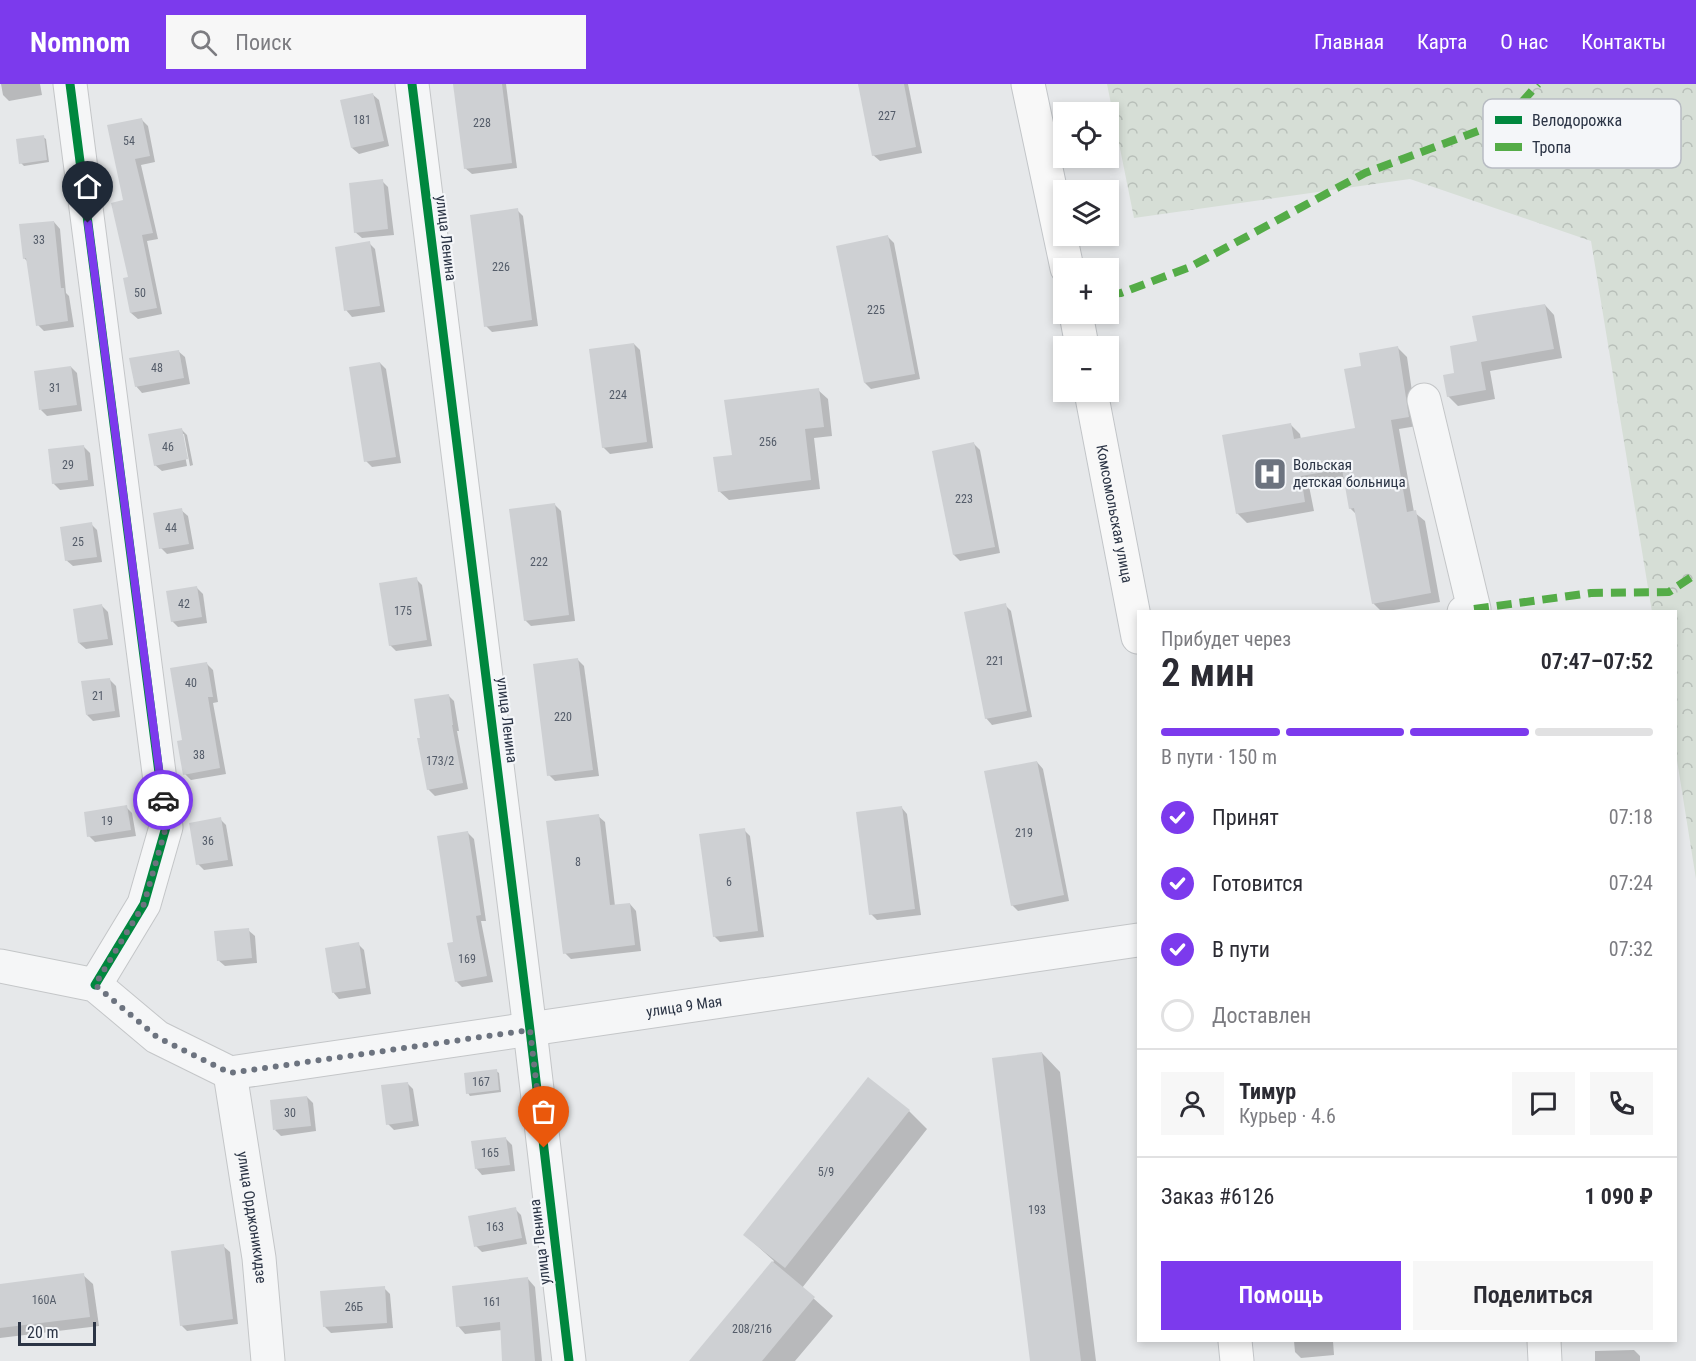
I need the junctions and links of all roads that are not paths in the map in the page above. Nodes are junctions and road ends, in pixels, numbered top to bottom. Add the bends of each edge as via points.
1 (70, 84) edge
2 (412, 84) edge
3 (1029, 84) edge
4 (1065, 258) edge
5 (1424, 400) dead end
6 (1093, 402) edge
7 (1471, 610) edge
8 (1137, 632) edge
9 (1137, 940) edge
10 (0, 966) edge
11 (95, 985) junction
12 (530, 1030) junction
13 (230, 1073) junction
14 (1235, 1342) edge
15 (1544, 1342) edge
16 (268, 1361) edge
17 (569, 1361) edge
18 (1237, 1361) edge
19 (1545, 1361) edge

1 - 11 street via 166,827 144,904
2 - 12 street, улица Ленина
3 - 4 main road
5 - 7 street via 1474,609
6 - 8 main road, Комсомольская улица
9 - 12 street, улица 9 Мая
10 - 11 street
11 - 13 street via 157,1037
12 - 13 street, улица 9 Мая
12 - 17 street, улица Ленина
13 - 16 street, улица Орджоникидзе via 258,1258
14 - 18 main road
15 - 19 street

